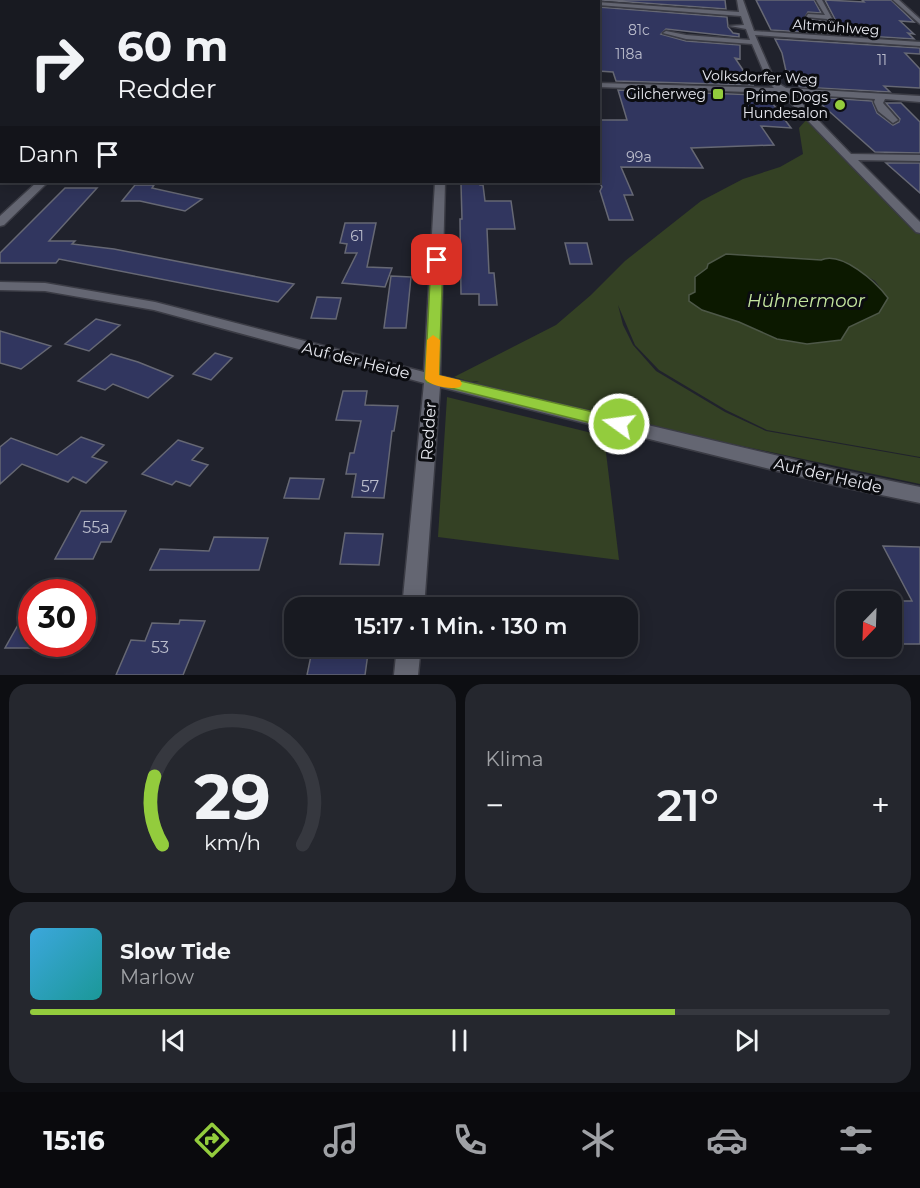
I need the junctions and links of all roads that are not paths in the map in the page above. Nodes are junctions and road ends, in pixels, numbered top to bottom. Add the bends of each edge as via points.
1 (740, 0) edge
2 (819, 0) edge
3 (896, 0) edge
4 (600, 3) edge
5 (743, 14) junction
6 (808, 16) dead end
7 (920, 22) edge
8 (795, 25) dead end
9 (733, 26) dead end
10 (750, 30) junction
11 (666, 33) dead end
12 (803, 37) junction
13 (755, 42) junction
14 (920, 44) edge
15 (600, 85) edge
16 (781, 90) junction
17 (878, 97) junction
18 (920, 99) edge
19 (893, 120) dead end
20 (849, 157) junction
21 (920, 158) edge
22 (42, 183) edge
23 (440, 183) edge
24 (0, 222) edge
25 (920, 229) edge
26 (0, 286) edge
27 (432, 379) junction
28 (920, 495) edge
29 (414, 597) edge
30 (408, 657) edge
31 (406, 675) edge

1 - 5 street
2 - 6 street via 831,20
3 - 7 street
4 - 5 street
5 - 10 street
8 - 12 street
9 - 10 street, Altmühlweg
10 - 12 street, Altmühlweg
10 - 13 street
11 - 13 street
12 - 14 street, Altmühlweg
13 - 16 street via 772,82
15 - 16 street, Volksdorfer Weg
16 - 17 street, Volksdorfer Weg
16 - 20 street
17 - 18 street, Volksdorfer Weg
17 - 19 street via 881,109
20 - 21 street
20 - 25 street
22 - 24 street
23 - 27 street, Redder
26 - 27 street, Auf der Heide via 45,287 155,306
27 - 28 street, Auf der Heide
27 - 29 street, Redder
30 - 31 street

